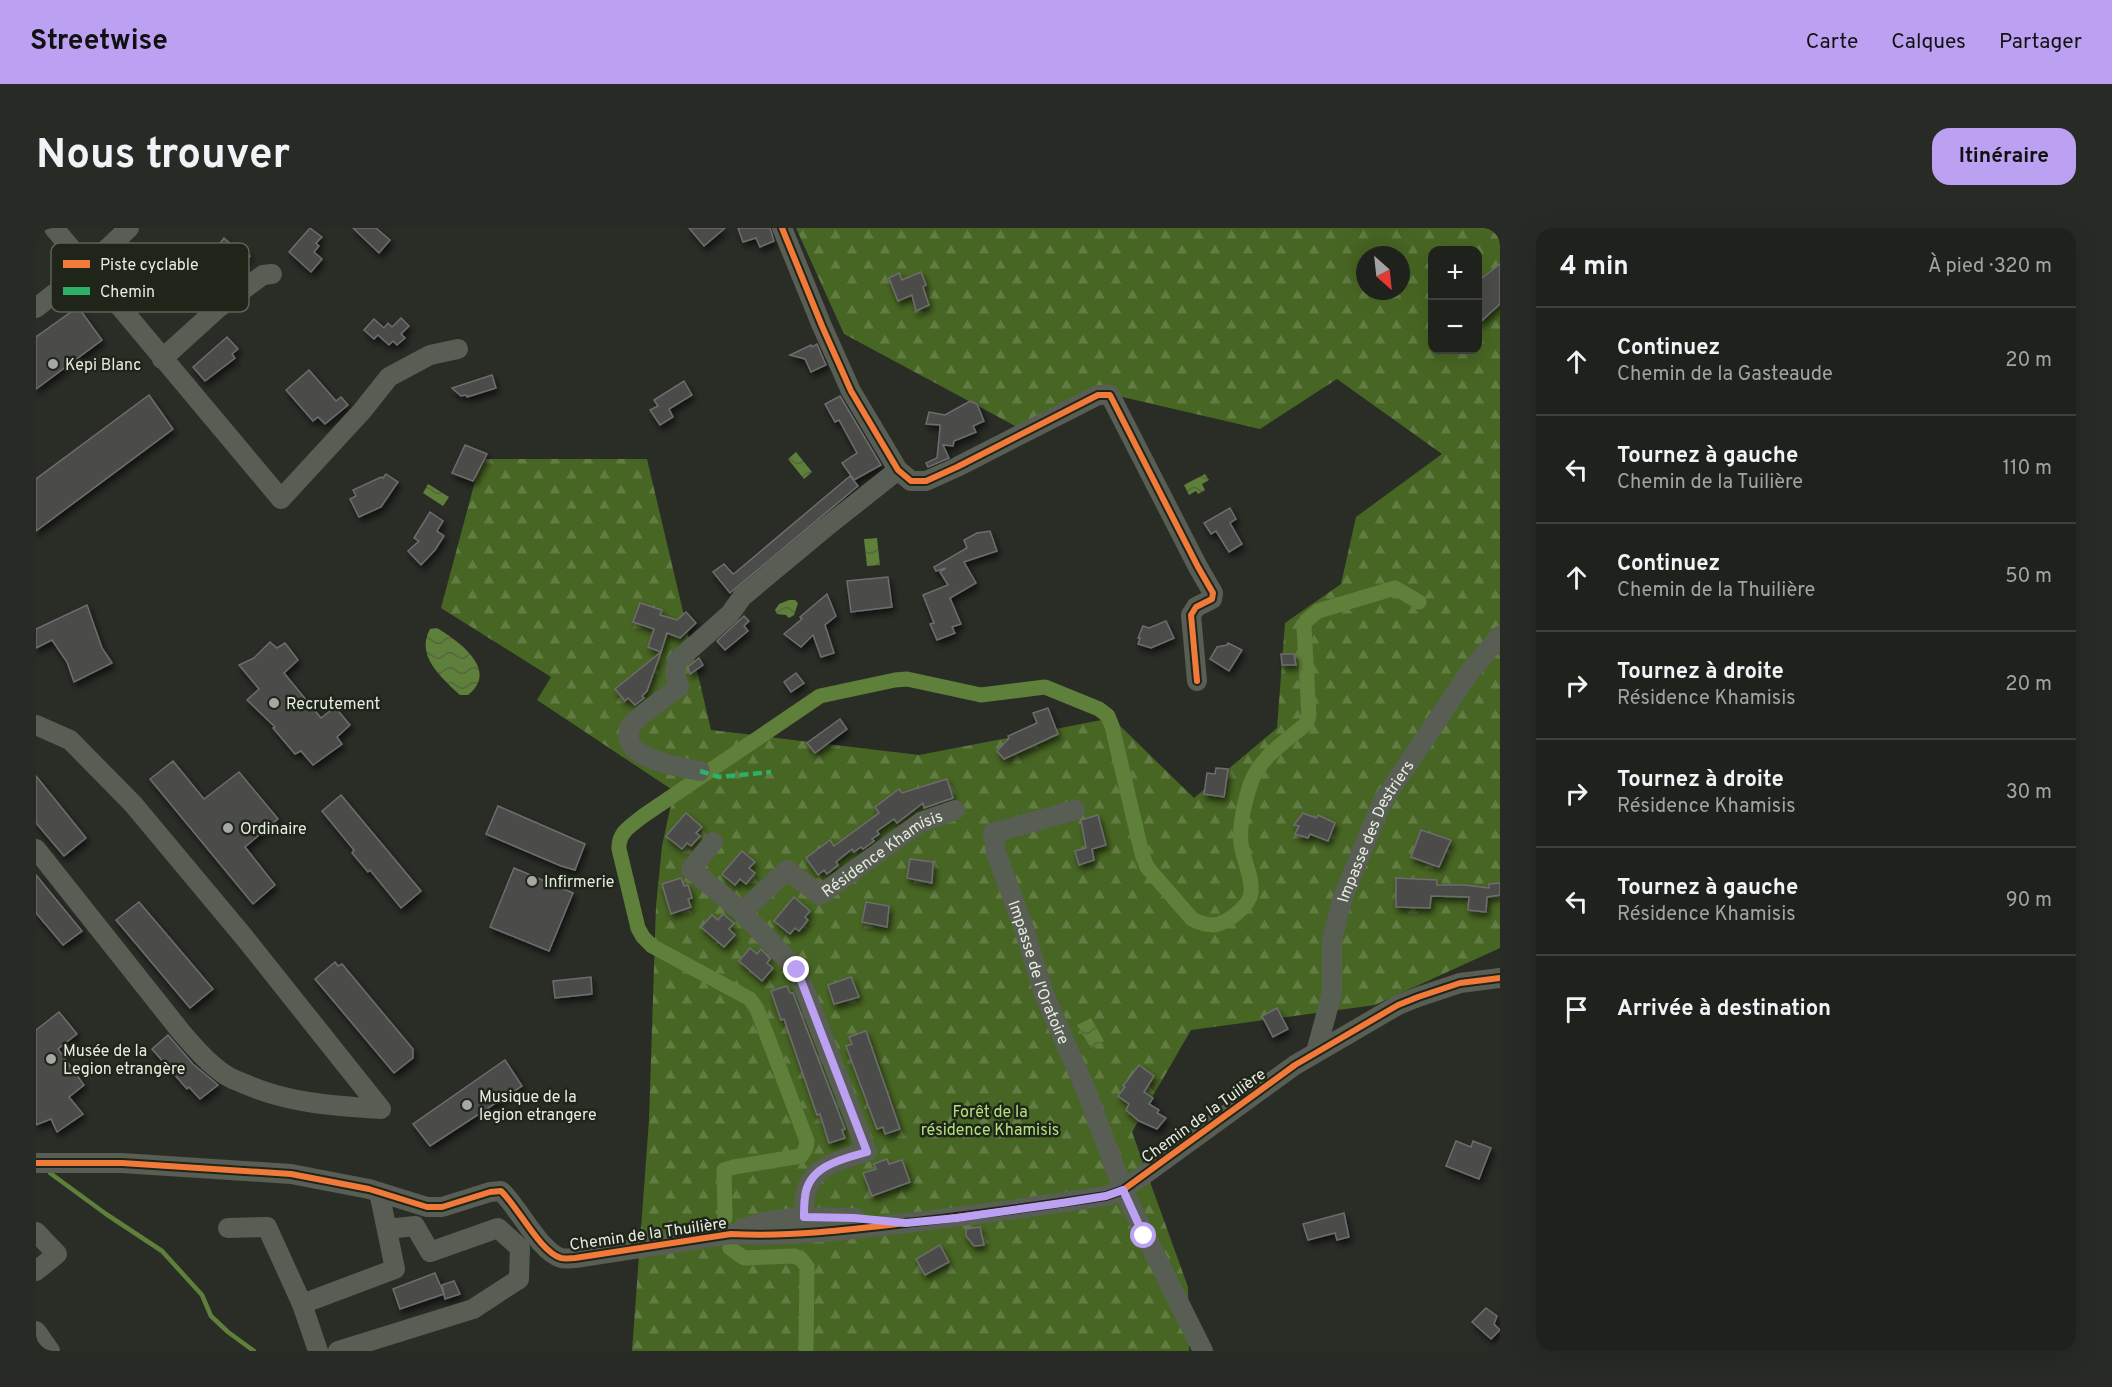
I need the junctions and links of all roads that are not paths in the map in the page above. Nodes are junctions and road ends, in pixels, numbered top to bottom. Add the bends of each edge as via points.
1 (54, 228) edge
2 (129, 228) edge
3 (782, 228) edge
4 (66, 243) edge
5 (113, 243) edge
6 (272, 274) dead end
7 (249, 285) edge
8 (51, 296) edge
9 (36, 308) edge
10 (124, 312) edge
11 (214, 312) edge
12 (458, 350) dead end
13 (162, 358) junction
14 (898, 470) junction
15 (1500, 636) edge
16 (1197, 681) dead end
17 (36, 725) edge
18 (700, 771) dead end
19 (955, 810) dead end
20 (1075, 810) dead end
21 (713, 842) dead end
22 (36, 849) edge
23 (742, 912) junction
24 (1500, 978) edge
25 (1316, 1052) junction
26 (36, 1163) edge
27 (1123, 1190) junction
28 (379, 1192) junction
29 (906, 1223) joint
30 (806, 1225) junction
31 (228, 1228) dead end
32 (387, 1229) junction
33 (36, 1232) edge
34 (731, 1234) junction
35 (36, 1271) edge
36 (302, 1304) junction
37 (36, 1330) edge
38 (50, 1351) edge
39 (318, 1351) edge
40 (338, 1351) edge
41 (1203, 1351) edge

1 - 4 street
2 - 5 street
3 - 14 street via 851,391
6 - 7 street via 263,275
8 - 9 street
10 - 13 street
11 - 13 street
12 - 13 street via 430,355 389,377 281,499
14 - 16 street via 911,481 926,481 1098,395 1110,395 1213,592 1212,599 1196,607 1191,615
14 - 18 street via 742,597 730,614 677,662 679,687 632,724 628,736 633,748 653,761
15 - 25 street, Impasse des Destriers via 1469,674 1383,802 1343,897 1332,939 1332,993
17 - 22 street via 70,740 133,804 381,1109 297,1100 263,1092 226,1076 204,1059 182,1033
19 - 23 street, Résidence Khamisis via 921,822 820,895 787,870
20 - 27 street, Impasse de l'Oratoire via 993,833 1044,994 1088,1095
21 - 23 street via 691,869
23 - 30 street via 797,970 867,1152 825,1166 814,1177 805,1195
24 - 25 street, Chemin de la Tuilière via 1460,983 1418,996
25 - 27 street, Chemin de la Tuilière
26 - 28 street, Chemin de la Thuilière via 122,1163 291,1174
27 - 29 street, Chemin de la Tuilière via 1062,1203
27 - 41 street
28 - 32 street
28 - 34 street, Chemin de la Thuilière via 415,1204 442,1207 501,1191 544,1246 562,1258
29 - 30 street, Chemin de la Thuilière via 854,1218
30 - 34 street, Chemin de la Thuilière via 765,1235
30 - 34 street, Chemin de la Thuilière via 772,1219
31 - 36 street via 267,1227
32 - 36 street via 395,1269
32 - 40 street via 415,1227 430,1252 498,1228 520,1248 519,1279 473,1309
33 - 35 street via 57,1254
36 - 39 street
37 - 38 street

